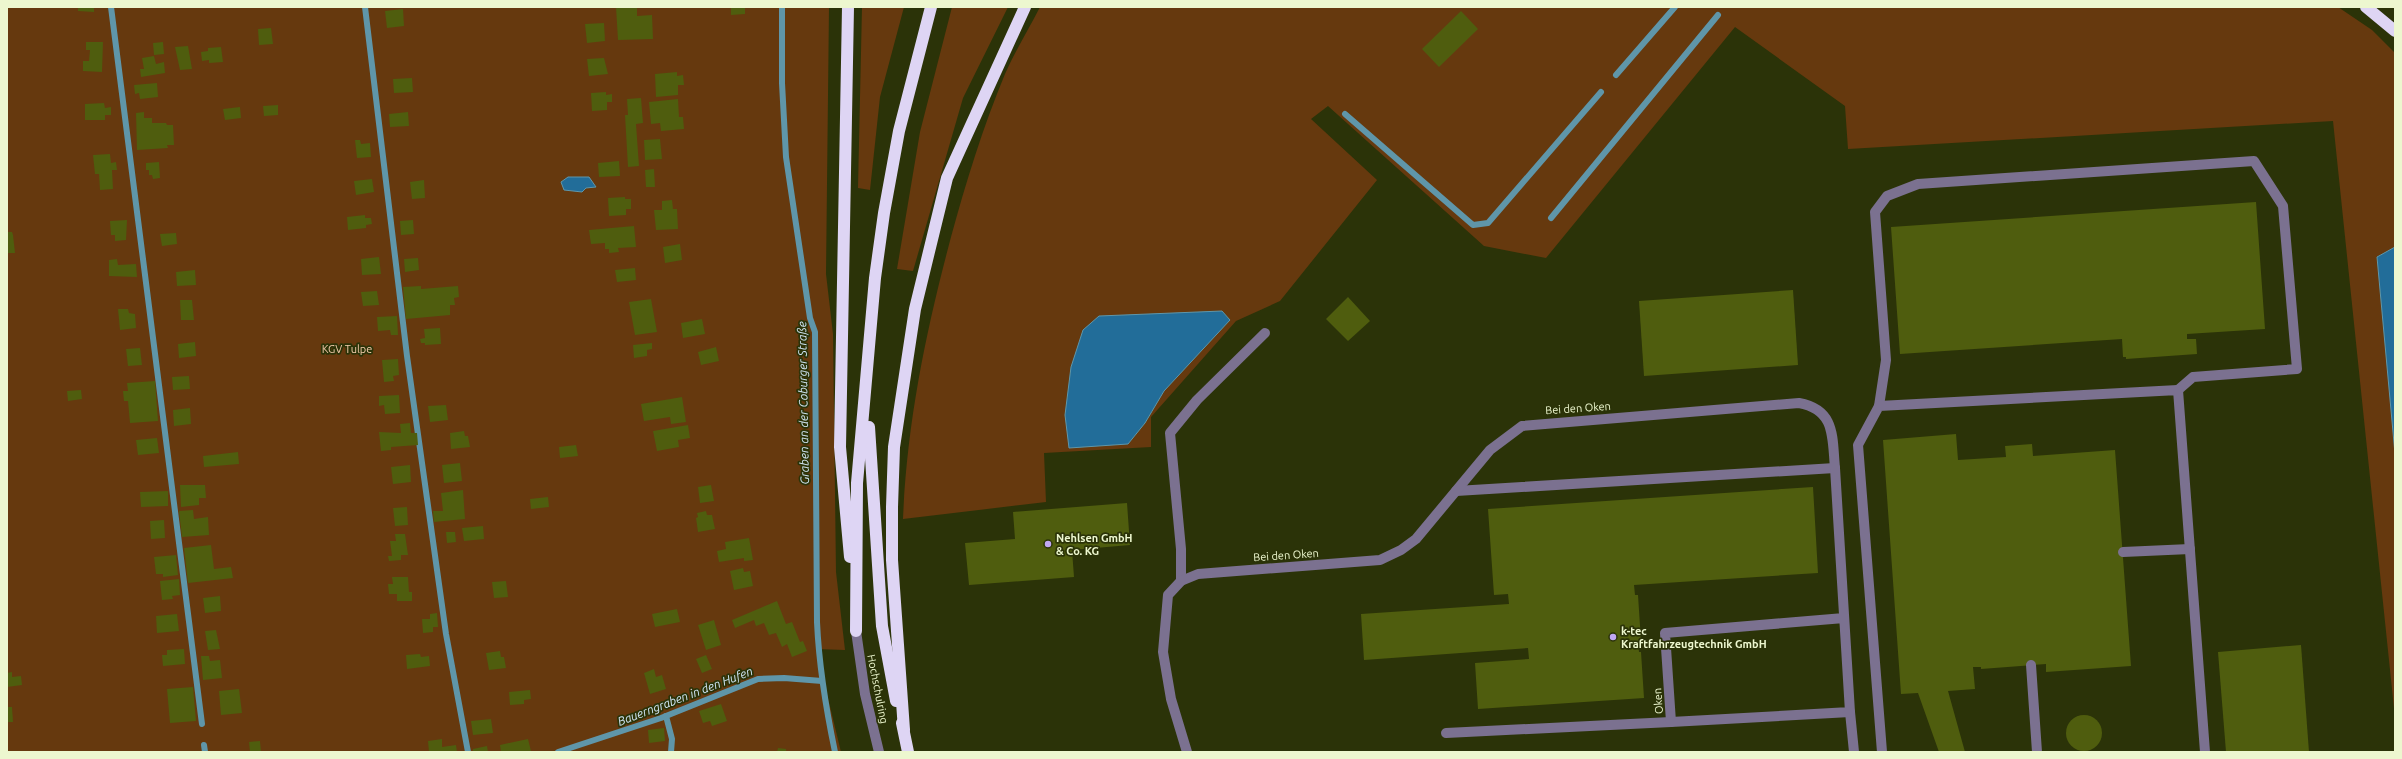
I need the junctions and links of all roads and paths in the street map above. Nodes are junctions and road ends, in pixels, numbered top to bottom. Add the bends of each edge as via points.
1 (848, 7) edge
2 (930, 7) edge
3 (1025, 7) edge
4 (2366, 7) edge
5 (2395, 31) edge
6 (1265, 333) dead end
7 (2178, 390) junction
8 (866, 398) junction
9 (1879, 406) junction
10 (1835, 468) junction
11 (1456, 491) junction
12 (2190, 549) junction
13 (2123, 552) dead end
14 (1181, 581) junction
15 (1844, 618) junction
16 (856, 631) junction
17 (2031, 665) dead end
18 (1850, 712) junction
19 (1671, 722) junction
20 (904, 730) junction
21 (1446, 733) dead end
22 (880, 752) edge
23 (908, 752) edge
24 (1187, 752) edge
25 (1854, 752) edge
26 (1882, 752) edge
27 (2038, 752) edge
28 (2205, 752) edge

1 - 16 highway via 840,447
2 - 8 highway via 901,123 884,213 869,339
3 - 20 highway via 947,178 915,309 894,447 892,499 892,560
4 - 5 highway
6 - 14 street via 1197,400 1170,433 1181,549
7 - 9 street
7 - 9 street via 2193,377 2297,369 2283,206 2254,161 1918,184 1887,196 1875,212 1886,360
7 - 12 street
8 - 16 highway via 857,483
8 - 20 highway via 882,626 890,678
9 - 26 street via 1858,445
10 - 11 street
10 - 11 street, Bei den Oken via 1831,429 1825,415 1813,406 1799,404 1522,426 1490,450
10 - 15 street, Bei den Oken
11 - 14 street, Bei den Oken via 1416,539 1380,560 1198,574
12 - 13 street
12 - 28 street
14 - 24 street, Bei den Oken via 1168,595 1163,652 1171,699
15 - 18 street
15 - 19 street, Oken via 1665,633
16 - 22 street, Hochschulring via 865,694
17 - 27 street
18 - 19 street, Oken
18 - 25 street
19 - 21 street
20 - 23 highway

